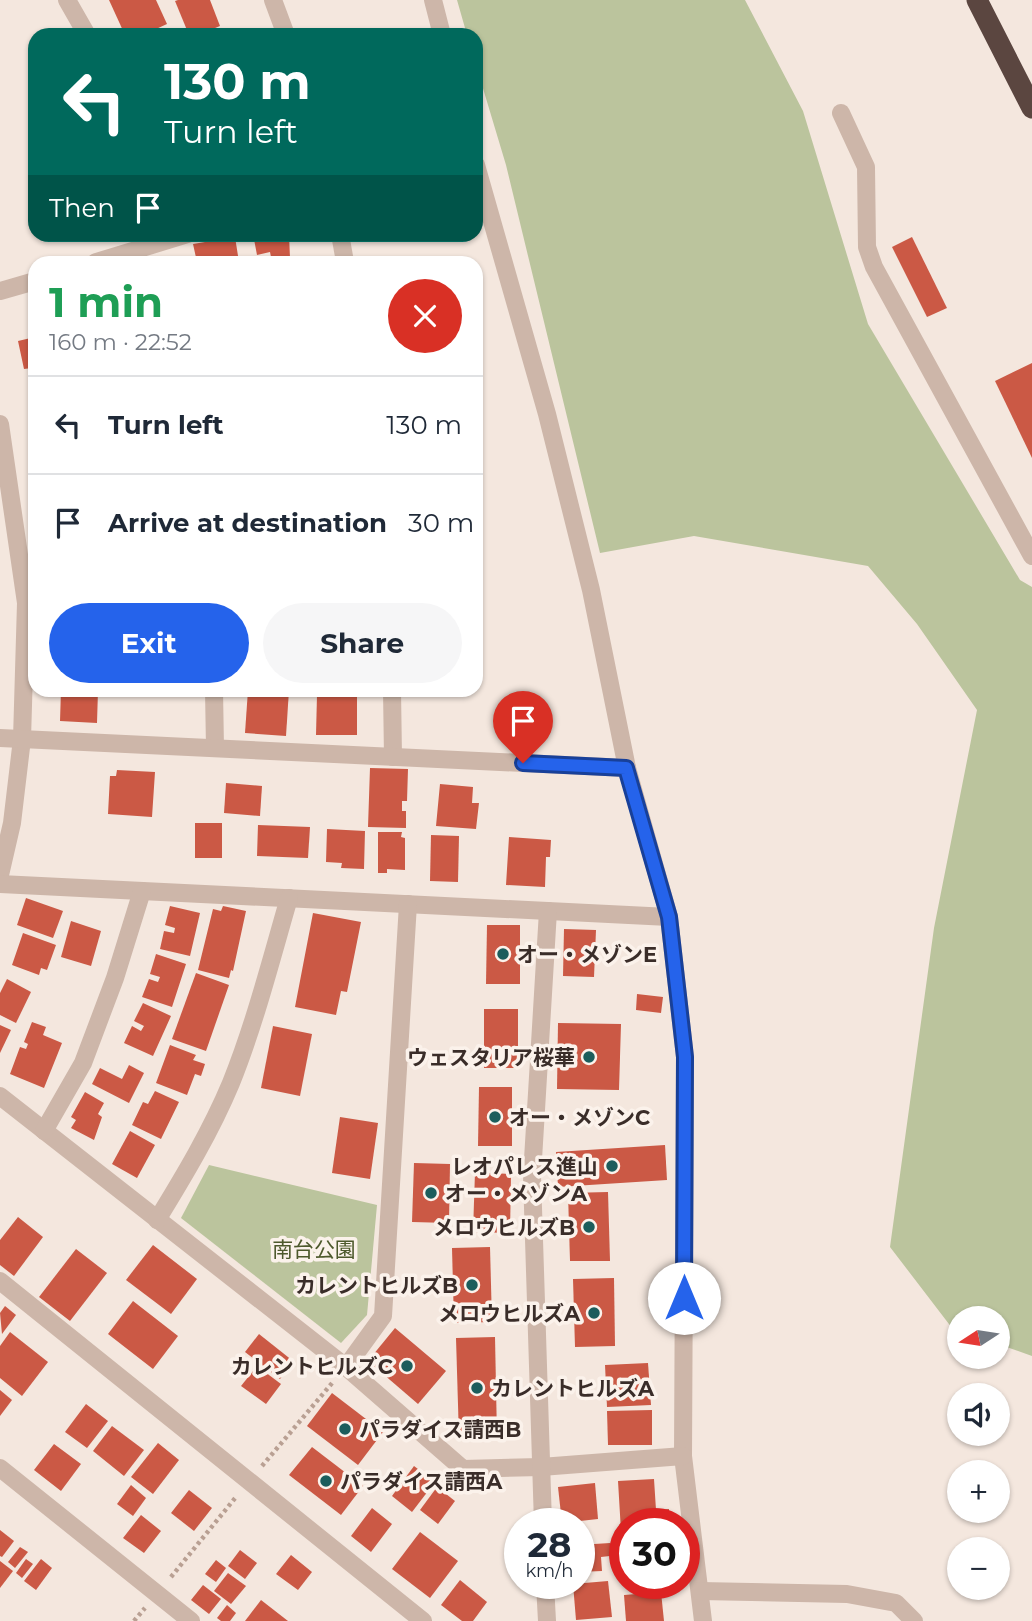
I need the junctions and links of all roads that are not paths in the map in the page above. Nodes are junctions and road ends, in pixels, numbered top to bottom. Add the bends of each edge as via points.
1 (67, 0) edge
2 (273, 0) edge
3 (433, 0) edge
4 (980, 6) edge
5 (83, 28) edge
6 (283, 28) edge
7 (440, 28) edge
8 (1032, 108) edge
9 (841, 113) dead end
10 (483, 190) edge
11 (148, 242) edge
12 (112, 256) edge
13 (28, 283) edge
14 (0, 291) edge
15 (0, 424) edge
16 (1032, 556) edge
17 (214, 697) edge
18 (393, 697) edge
19 (0, 738) edge
20 (22, 739) junction
21 (215, 748) junction
22 (393, 757) junction
23 (626, 768) junction
24 (0, 874) edge
25 (0, 884) edge
26 (142, 891) junction
27 (289, 898) junction
28 (408, 904) junction
29 (548, 911) junction
30 (669, 917) junction
31 (0, 1096) edge
32 (44, 1130) junction
33 (157, 1220) junction
34 (0, 1281) edge
35 (346, 1367) junction
36 (683, 1456) junction
37 (541, 1467) junction
38 (0, 1468) edge
39 (542, 1508) edge
40 (690, 1508) edge
41 (700, 1591) joint
42 (546, 1599) edge
43 (191, 1621) edge
44 (423, 1621) edge
45 (547, 1621) edge
46 (703, 1621) edge
47 (914, 1621) edge

1 - 5 street
2 - 6 street
3 - 7 street
4 - 8 highway
9 - 16 street via 866,167 867,247 874,267
10 - 23 street via 591,590
11 - 12 street
13 - 14 street
15 - 20 street via 26,603
17 - 21 street
18 - 22 street
19 - 20 street
20 - 21 street
20 - 24 street via 12,823
21 - 22 street
22 - 23 street
23 - 30 street
25 - 26 street
26 - 27 street
26 - 32 street via 83,1063
27 - 28 street
27 - 33 street via 231,1083
28 - 29 street
28 - 35 street via 383,1316
29 - 30 street
29 - 37 street via 532,1176
30 - 36 street via 685,1057
31 - 32 street
32 - 33 street
33 - 35 street
34 - 44 street
35 - 37 street via 463,1469
36 - 37 street
36 - 40 street
37 - 39 street
38 - 43 street
41 - 46 street
41 - 47 street via 847,1594 896,1603
42 - 45 street

